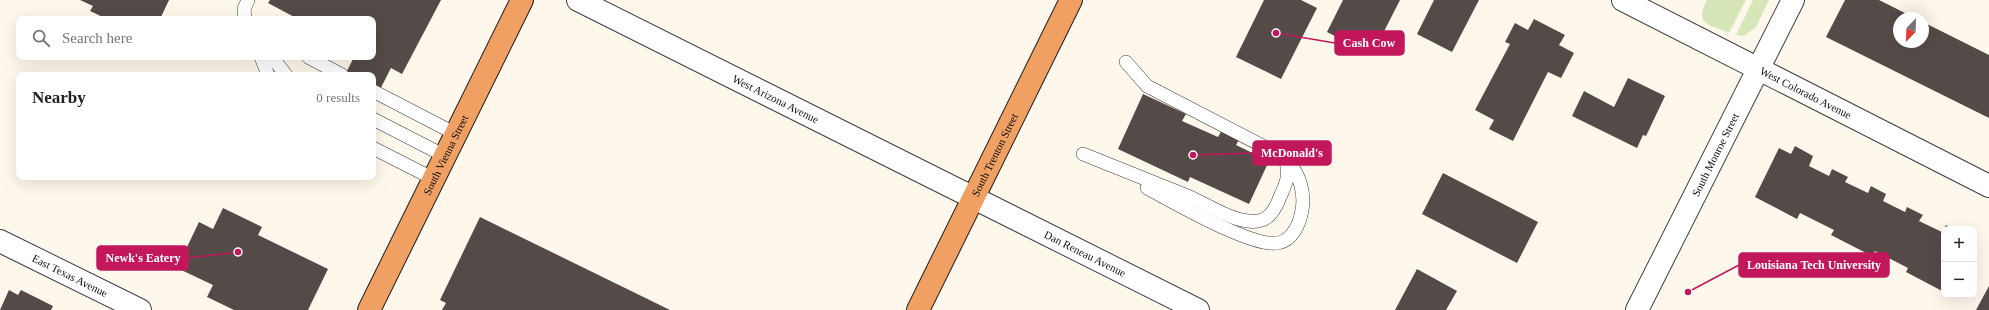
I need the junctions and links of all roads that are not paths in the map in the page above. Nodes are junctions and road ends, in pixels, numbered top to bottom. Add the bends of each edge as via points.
1 (248, 0) edge
2 (522, 0) edge
3 (578, 0) edge
4 (1071, 0) edge
5 (1623, 0) edge
6 (1793, 0) edge
7 (245, 16) edge
8 (262, 60) edge
9 (274, 60) edge
10 (314, 60) edge
11 (1126, 62) dead end
12 (1759, 70) junction
13 (267, 72) edge
14 (284, 72) edge
15 (336, 72) edge
16 (376, 93) edge
17 (376, 121) edge
18 (456, 134) junction
19 (376, 150) edge
20 (445, 156) junction
21 (1284, 157) junction
22 (434, 179) junction
23 (1989, 186) edge
24 (973, 198) junction
25 (0, 241) edge
26 (140, 310) edge
27 (369, 310) edge
28 (918, 310) edge
29 (1198, 310) edge
30 (1637, 310) edge

1 - 7 lane via 244,10
2 - 18 highway, South Vienna Street
3 - 24 street, West Arizona Avenue
4 - 24 highway, South Trenton Street
5 - 12 street, West Colorado Avenue
6 - 12 street, South Monroe Street
8 - 13 lane
9 - 14 lane
10 - 15 lane
11 - 21 lane via 1147,86
12 - 23 street, West Colorado Avenue
12 - 30 street, South Monroe Street
16 - 18 lane
17 - 20 lane
18 - 20 highway, South Vienna Street
19 - 22 lane
20 - 22 highway, South Vienna Street
21 - 21 lane via 1288,165 1288,178 1278,201 1264,220 1249,222 1083,154 1238,233 1255,240 1278,243 1293,233 1301,217 1303,202 1300,181
22 - 27 highway, South Vienna Street
24 - 28 highway, South Trenton Street
24 - 29 street, Dan Reneau Avenue
25 - 26 street, East Texas Avenue

